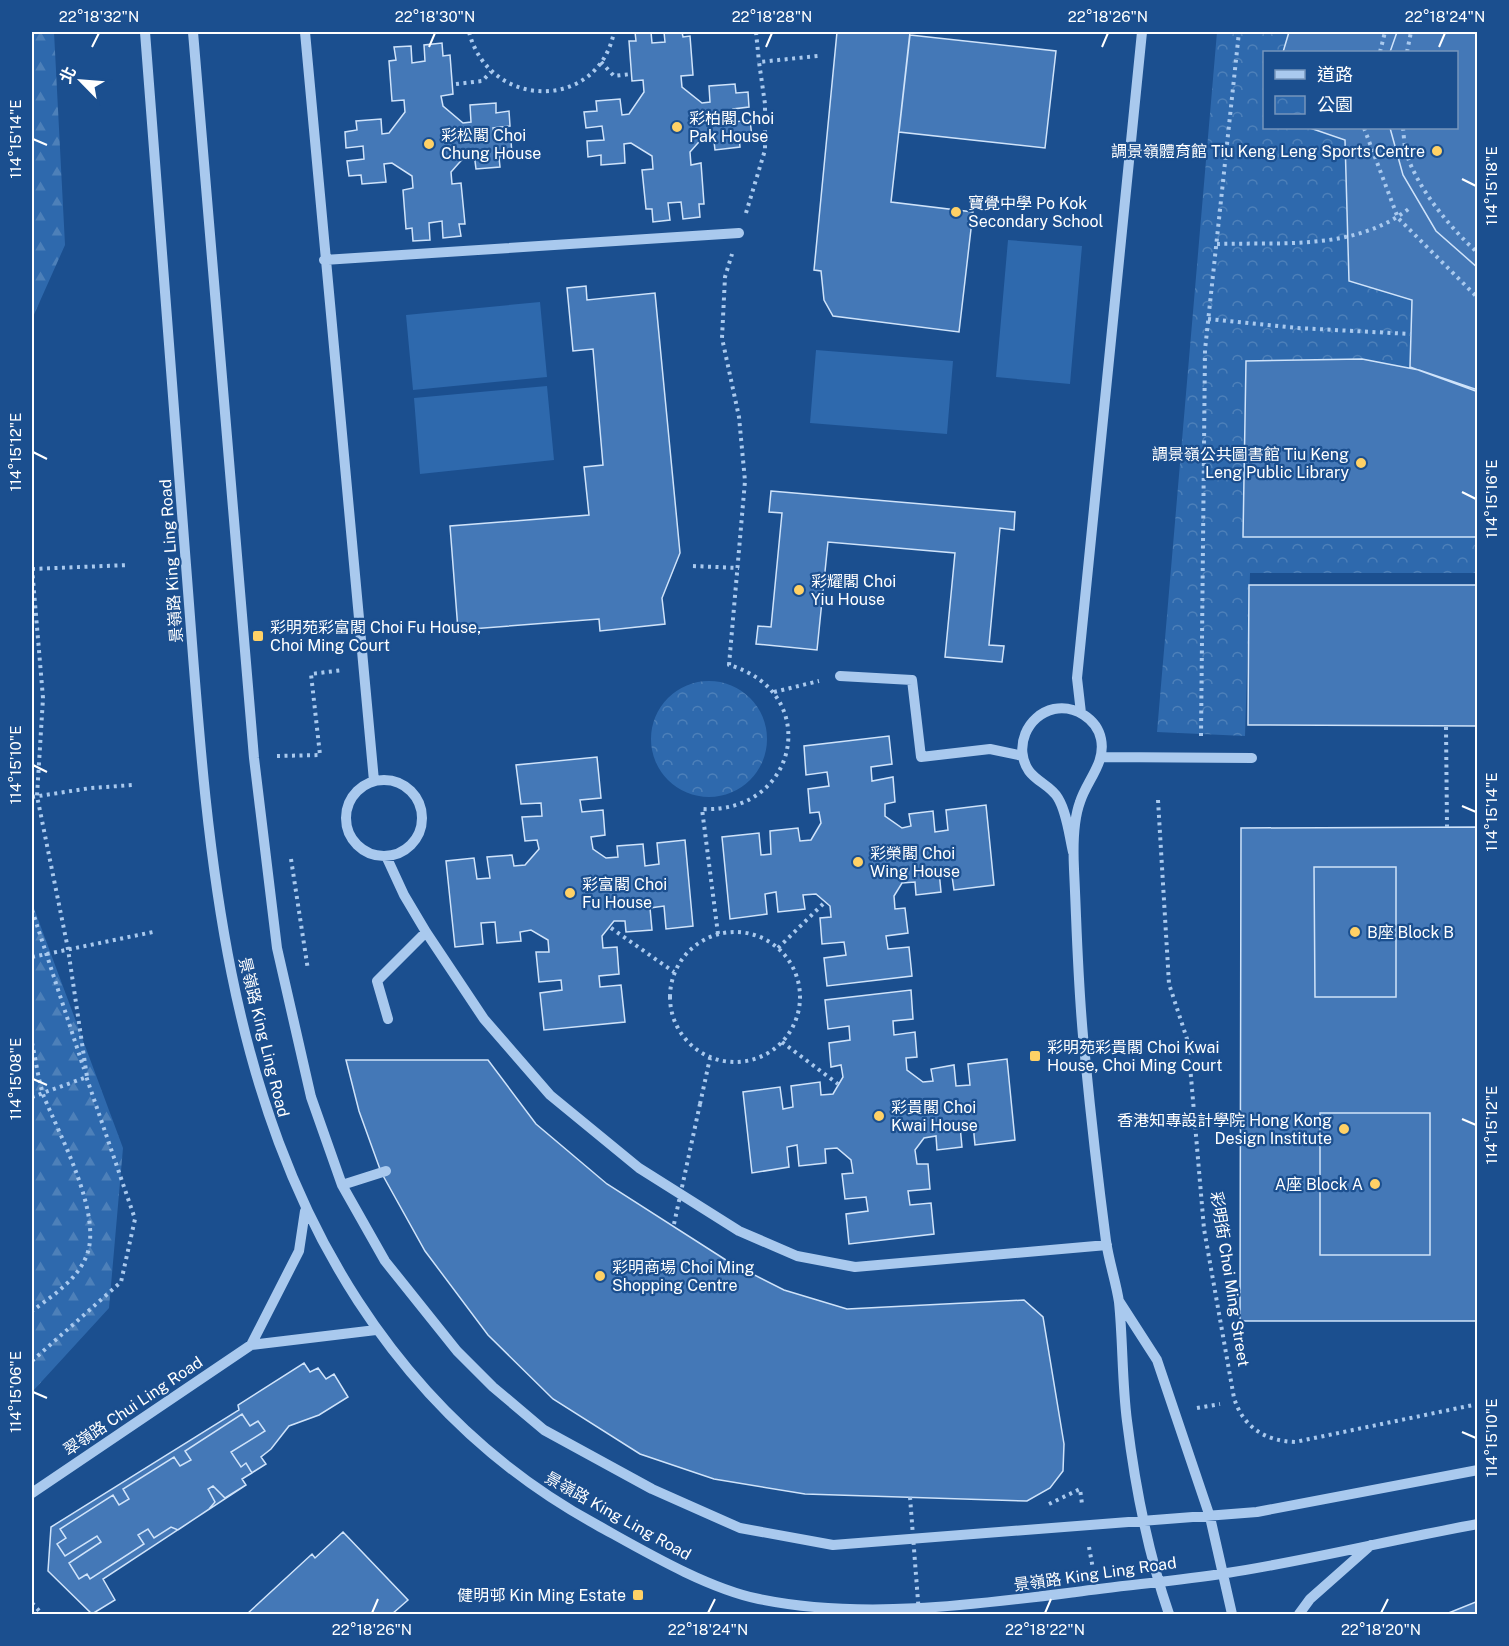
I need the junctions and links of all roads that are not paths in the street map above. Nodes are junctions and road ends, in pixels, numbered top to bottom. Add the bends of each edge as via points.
1 (145, 32) edge
2 (193, 32) edge
3 (305, 32) edge
4 (1142, 32) edge
5 (740, 233) road end
6 (324, 260) junction
7 (840, 676) road end
8 (1081, 713) junction
9 (1023, 756) junction
10 (1102, 757) junction
11 (1252, 758) dead end
12 (374, 781) junction
13 (1073, 852) junction
14 (386, 856) junction
15 (426, 932) junction
16 (388, 1019) dead end
17 (386, 1171) dead end
18 (342, 1185) junction
19 (305, 1211) junction
20 (1107, 1245) junction
21 (1118, 1300) junction
22 (376, 1330) junction
23 (251, 1345) junction
24 (1478, 1470) edge
25 (32, 1493) edge
26 (1210, 1517) junction
27 (1145, 1522) junction
28 (1478, 1524) edge
29 (1373, 1543) junction
30 (1223, 1574) junction
31 (1158, 1581) junction
32 (1168, 1614) edge
33 (1232, 1614) edge
34 (1299, 1614) edge

1 - 19 street, 景嶺路 King Ling Road via 211,854 227,956 253,1069
2 - 18 street, 景嶺路 King Ling Road via 254,758 277,948 294,1036
3 - 6 street
4 - 8 street via 1077,678
5 - 6 street
6 - 12 street
7 - 9 street via 912,680 921,757 990,749
8 - 9 street via 1056,708 1041,714 1026,732
8 - 10 street via 1101,736
9 - 13 street via 1031,774 1058,798
10 - 11 street
10 - 13 street via 1078,805
12 - 14 street via 354,795 346,818 354,842 374,855
12 - 14 street via 399,783 417,800 421,812 422,824 410,846
13 - 20 street via 1084,1052
14 - 15 street
15 - 16 street via 377,981
15 - 20 street via 484,1019 550,1095 639,1168 739,1231 796,1256 855,1267
17 - 18 street
18 - 27 street, 景嶺路 King Ling Road via 385,1262 457,1351 492,1387 544,1430 652,1489 740,1528 833,1545
19 - 22 street, 景嶺路 King Ling Road
19 - 23 street, 翠嶺路 Chui Ling Road via 299,1251
20 - 21 street
21 - 26 street via 1157,1360
21 - 27 street via 1127,1420
22 - 23 street, 翠嶺路 Chui Ling Road
22 - 31 street, 景嶺路 King Ling Road via 436,1403 509,1469 553,1501 640,1549 721,1587 758,1599 840,1608 955,1608
23 - 25 street, 翠嶺路 Chui Ling Road
24 - 26 street, 景嶺路 King Ling Road via 1257,1512
26 - 27 street, 景嶺路 King Ling Road
26 - 30 street
27 - 31 street
28 - 29 street, 景嶺路 King Ling Road
29 - 30 street, 景嶺路 King Ling Road
29 - 34 street via 1310,1599
30 - 31 street, 景嶺路 King Ling Road
30 - 33 street
31 - 32 street

